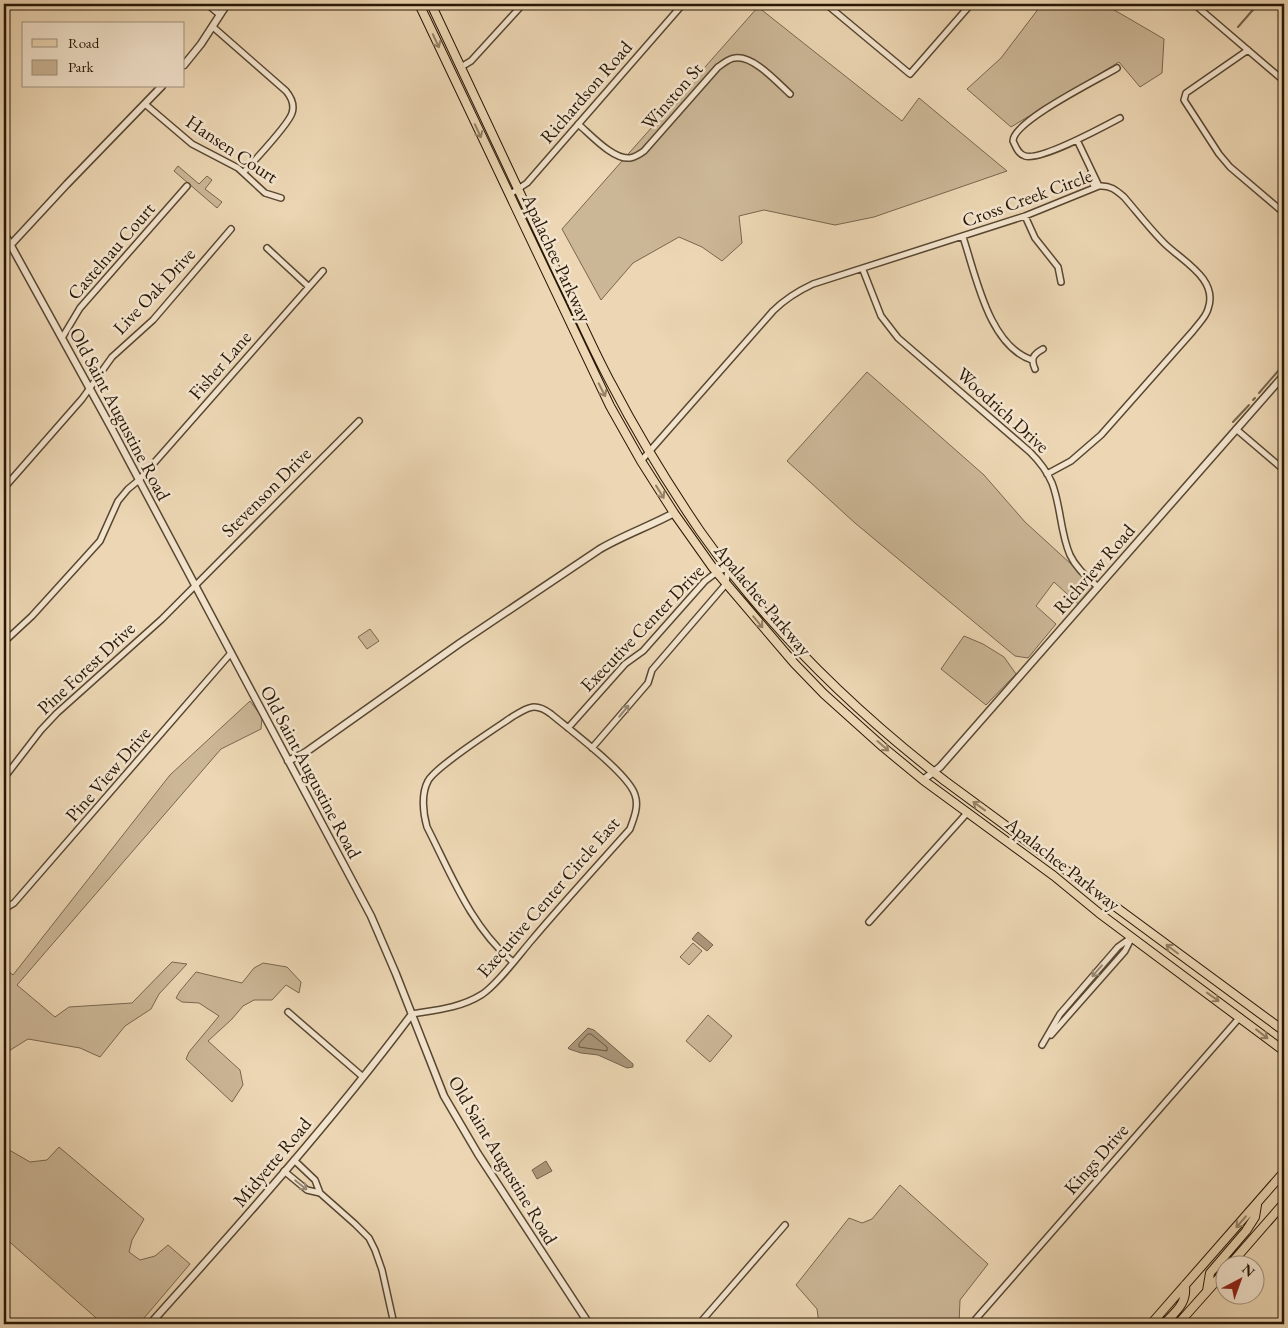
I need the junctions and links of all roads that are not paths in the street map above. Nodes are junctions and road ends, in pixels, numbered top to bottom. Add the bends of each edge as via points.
1 (207, 4) edge
2 (227, 4) edge
3 (419, 4) edge
4 (431, 4) edge
5 (523, 4) edge
6 (682, 4) edge
7 (827, 4) edge
8 (971, 4) edge
9 (1194, 4) edge
10 (220, 15) junction
11 (213, 27) junction
12 (1248, 50) junction
13 (445, 60) junction
14 (185, 64) edge
15 (461, 67) junction
16 (1117, 68) dead end
17 (1284, 81) edge
18 (160, 88) edge
19 (790, 94) dead end
20 (145, 104) junction
21 (1120, 118) dead end
22 (578, 124) junction
23 (1077, 140) junction
24 (244, 172) junction
25 (187, 186) dead end
26 (1097, 187) junction
27 (518, 189) junction
28 (509, 195) junction
29 (281, 198) dead end
30 (1284, 213) edge
31 (1025, 216) junction
32 (231, 229) dead end
33 (4, 232) edge
34 (963, 237) junction
35 (10, 244) junction
36 (266, 248) dead end
37 (4, 252) edge
38 (863, 270) junction
39 (323, 271) dead end
40 (1061, 282) dead end
41 (309, 287) junction
42 (62, 338) junction
43 (1043, 348) dead end
44 (1032, 360) junction
45 (1034, 369) dead end
46 (1284, 375) edge
47 (90, 388) junction
48 (359, 421) dead end
49 (1236, 429) junction
50 (649, 452) junction
51 (641, 461) junction
52 (1284, 470) edge
53 (1047, 474) junction
54 (139, 480) junction
55 (4, 488) edge
56 (674, 513) junction
57 (728, 568) junction
58 (717, 572) junction
59 (726, 584) junction
60 (195, 585) junction
61 (1098, 587) junction
62 (4, 642) edge
63 (231, 654) junction
64 (807, 677) junction
65 (832, 684) junction
66 (568, 728) junction
67 (592, 748) junction
68 (288, 761) junction
69 (933, 772) junction
70 (4, 778) edge
71 (923, 780) junction
72 (968, 812) junction
73 (1050, 858) junction
74 (1054, 876) junction
75 (1083, 883) junction
76 (4, 909) edge
77 (869, 922) dead end
78 (1141, 926) junction
79 (1132, 937) junction
80 (513, 962) junction
81 (1244, 1002) junction
82 (1226, 1007) junction
83 (288, 1012) dead end
84 (412, 1014) junction
85 (1240, 1017) junction
86 (1284, 1031) edge
87 (1284, 1051) edge
88 (363, 1077) junction
89 (294, 1160) junction
90 (284, 1171) junction
91 (1284, 1172) edge
92 (320, 1193) junction
93 (1258, 1203) junction
94 (1284, 1203) edge
95 (785, 1226) dead end
96 (1238, 1256) edge
97 (1216, 1281) edge
98 (1186, 1285) junction
99 (1207, 1291) junction
100 (975, 1320) dead end
101 (150, 1324) edge
102 (394, 1324) edge
103 (589, 1324) edge
104 (699, 1324) edge
105 (1151, 1324) edge
106 (1164, 1324) edge
107 (1178, 1324) edge

1 - 10 street
2 - 10 street
3 -> 13 main road, Apalachee Parkway
4 - 15 main road, Apalachee Parkway
5 - 15 street via 471,61
6 - 22 street, Richardson Road
7 - 8 street via 910,74
9 - 12 street
10 - 11 street
11 - 14 street
11 - 24 street via 286,91 292,101 291,116
12 - 17 street
12 - 30 street via 1186,93 1184,100 1230,167
13 - 15 main road
13 -> 28 main road, Apalachee Parkway
15 - 27 main road, Apalachee Parkway
16 - 23 street via 1061,99 1022,126 1013,137 1019,152 1026,157
18 - 20 street
19 - 22 street, Winston St via 752,61 733,58 718,67 637,156 615,156
20 - 24 street, Hansen Court via 192,144
20 - 35 street
21 - 23 street
22 - 27 street, Richardson Road via 527,183
23 - 26 street
24 - 29 street, Hansen Court via 265,193
25 - 42 street, Castelnau Court via 80,308
26 - 31 street, Cross Creek Circle
26 - 53 street, Cross Creek Circle via 1116,190 1165,244 1198,272 1209,289 1209,308 1101,435 1071,461
27 - 28 street, Richardson Road
27 - 50 main road, Apalachee Parkway via 612,385
28 -> 51 main road, Apalachee Parkway via 594,375
31 - 34 street, Cross Creek Circle
31 - 40 street via 1035,238 1058,267
32 - 47 street, Live Oak Drive via 153,320 112,357
33 - 35 street, Old Saint Augustine Road
34 - 38 street, Cross Creek Circle
34 - 44 street via 994,326 1015,352
35 - 37 street
35 - 42 street, Old Saint Augustine Road
36 - 41 street
38 - 50 street, Cross Creek Circle via 814,284 785,300
38 - 53 street, Woodrich Drive via 881,316 898,338 1030,452
39 - 41 street, Fisher Lane
41 - 54 street, Fisher Lane
42 - 47 street, Old Saint Augustine Road
43 - 44 street
44 - 45 street
46 - 49 street, Richview Road
47 - 54 street, Old Saint Augustine Road
47 - 55 street, Live Oak Drive
48 - 60 street, Stevenson Drive
49 - 52 street
49 - 61 street, Richview Road
50 - 51 street, Cross Creek Circle
50 - 57 main road, Apalachee Parkway
51 -> 56 main road, Apalachee Parkway
53 - 61 street, Woodrich Drive via 1070,554 1076,567
54 - 60 street, Old Saint Augustine Road
54 - 62 street, Fisher Lane via 118,501 100,541
56 - 58 main road, Apalachee Parkway
56 - 68 street via 600,549 306,752
57 - 58 street, Executive Center Drive
57 - 59 street, Executive Center Drive
57 - 65 main road, Apalachee Parkway via 778,628
58 - 59 main road, Apalachee Parkway
58 - 66 street, Executive Center Drive via 643,651 625,664
59 -> 64 main road, Apalachee Parkway
67 -> 59 street, Executive Center Drive via 648,683 652,670
60 - 63 street, Old Saint Augustine Road
60 - 70 street, Pine Forest Drive via 57,713
61 - 69 street, Richview Road
63 - 68 street, Old Saint Augustine Road
63 - 76 street, Pine View Drive via 65,846 14,903
64 - 65 main road
64 -> 71 main road, Apalachee Parkway
65 - 69 main road, Apalachee Parkway
66 - 67 street
66 - 80 street via 539,707 523,710 440,768 426,786 424,810 427,827 475,920
67 - 80 street, Executive Center Circle East via 627,779 635,794 636,813 630,828
68 - 84 street, Old Saint Augustine Road via 382,938
69 - 71 street, Richview Road
73 -> 69 main road, Apalachee Parkway
71 - 72 main road, Apalachee Parkway
72 - 74 main road, Apalachee Parkway
72 - 77 street
73 - 74 main road
73 - 75 main road, Apalachee Parkway
74 - 75 main road
74 - 79 main road, Apalachee Parkway
75 - 78 main road, Apalachee Parkway
78 - 79 main road
81 -> 78 main road, Apalachee Parkway
79 -> 79 street via 1118,947 1060,1014 1042,1045 1125,951
79 -> 82 main road, Apalachee Parkway
80 - 84 street, Executive Center Circle East via 488,990 468,1002 452,1008
81 - 82 main road
81 - 86 main road, Apalachee Parkway
82 - 85 main road, Apalachee Parkway
83 - 88 street
84 - 88 street, Midyette Road
84 - 103 street, Old Saint Augustine Road via 436,1081 457,1121
85 -> 87 main road, Apalachee Parkway
85 - 100 street, Kings Drive
88 - 89 street, Midyette Road
89 - 90 street, Midyette Road
89 - 92 street via 315,1180
90 -> 92 street via 306,1190
90 - 101 street, Midyette Road
91 - 93 main road
92 - 102 street via 372,1244 382,1270
93 -> 98 main road
93 - 99 main road via 1255,1217 1246,1231 1210,1273
94 - 96 main road
95 - 104 street
97 - 99 main road
98 - 105 main road
98 - 106 main road via 1184,1302
99 - 107 main road

